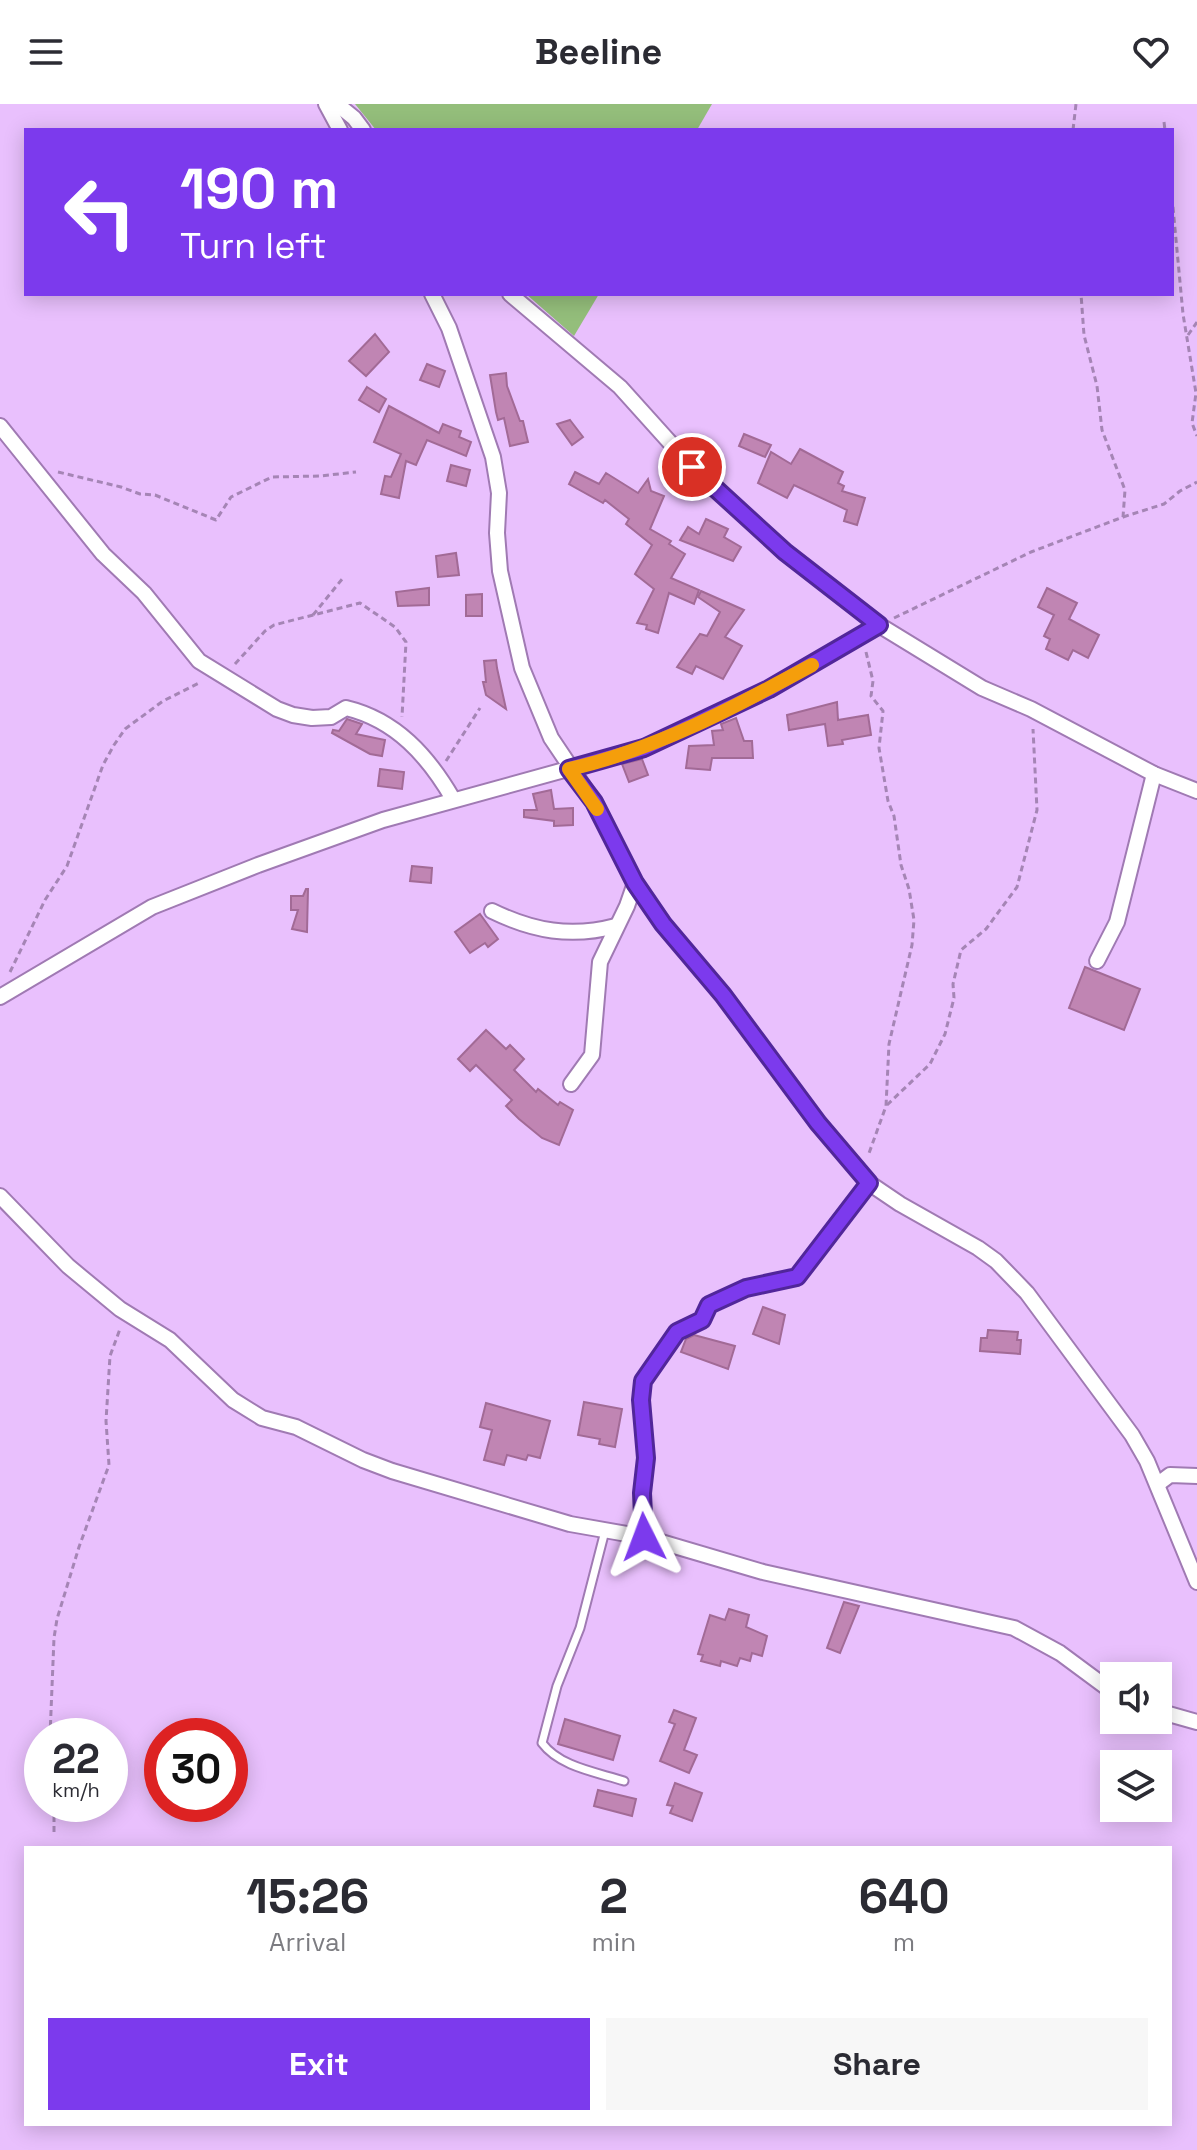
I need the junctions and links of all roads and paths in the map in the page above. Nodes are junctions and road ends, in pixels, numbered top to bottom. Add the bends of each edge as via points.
1 (326, 104) edge
2 (337, 104) edge
3 (1076, 104) edge
4 (1164, 122) dead end
5 (339, 128) edge
6 (362, 128) edge
7 (1073, 128) edge
8 (1165, 128) edge
9 (1174, 218) edge
10 (433, 296) edge
11 (512, 296) edge
12 (1081, 296) edge
13 (1197, 322) edge
14 (1188, 336) junction
15 (0, 426) edge
16 (1197, 436) edge
17 (35, 467) junction
18 (356, 472) dead end
19 (1197, 482) edge
20 (1123, 517) junction
21 (343, 578) dead end
22 (313, 615) junction
23 (879, 625) junction
24 (862, 636) junction
25 (221, 676) junction
26 (480, 708) dead end
27 (1031, 709) junction
28 (396, 729) junction
29 (569, 769) junction
30 (1154, 774) junction
31 (439, 775) junction
32 (1197, 791) edge
33 (453, 799) junction
34 (635, 883) junction
35 (492, 911) dead end
36 (616, 926) junction
37 (1097, 961) dead end
38 (6, 980) dead end
39 (0, 997) edge
40 (571, 1084) dead end
41 (886, 1106) junction
42 (865, 1179) junction
43 (0, 1196) edge
44 (120, 1309) junction
45 (1197, 1476) edge
46 (1158, 1484) junction
47 (605, 1531) junction
48 (644, 1537) junction
49 (1197, 1582) edge
50 (1100, 1683) edge
51 (1172, 1715) edge
52 (51, 1718) edge
53 (1197, 1722) edge
54 (624, 1781) dead end
55 (54, 1822) edge
56 (54, 1832) dead end

1 - 5 street
2 - 6 street
3 - 7 path
4 - 8 path
9 - 14 path
10 - 29 street via 493,457 500,571 522,668
11 - 23 street via 620,387 692,467 785,552
12 - 20 path via 1102,430 1125,490
13 - 14 path
14 - 16 path
15 - 17 street
17 - 18 path via 155,495 216,520 231,497 272,477
17 - 25 street via 103,554 144,593 199,661
19 - 20 path via 1164,504
20 - 23 path via 1031,552
21 - 22 path
22 - 25 path via 274,625
22 - 28 path via 360,603 395,627 406,642 404,714
23 - 24 street
23 - 27 street via 982,688
24 - 29 street via 769,689 644,748
24 - 41 path via 873,681 871,696 883,711 879,748 914,920 889,1044
25 - 28 street via 293,715 331,717 346,708
25 - 38 path via 163,701 119,737 103,765 67,866
26 - 31 path
27 - 30 street
27 - 41 path via 1037,810 1017,887 986,929 961,950 945,1034 930,1064
28 - 31 street
29 - 33 street
29 - 34 street via 594,802
30 - 32 street
30 - 37 street via 1117,922
31 - 33 street
33 - 39 street via 152,907
34 - 36 street
34 - 42 street
35 - 36 street via 555,933
36 - 40 street via 600,962 592,1055
41 - 42 path
42 - 46 street via 978,1248 1011,1275 1132,1435
42 - 48 street via 797,1277 746,1288 709,1305 702,1320 677,1332 643,1381
43 - 44 street via 68,1266
44 - 47 street via 170,1340 233,1400 262,1418 296,1427 403,1475
44 - 52 path via 121,1326 110,1356 109,1465 57,1619
45 - 46 street via 1170,1475
46 - 49 street
47 - 48 street
47 - 54 lane via 542,1743 564,1762
48 - 50 street via 763,1572 1014,1628
51 - 53 street
55 - 56 path

